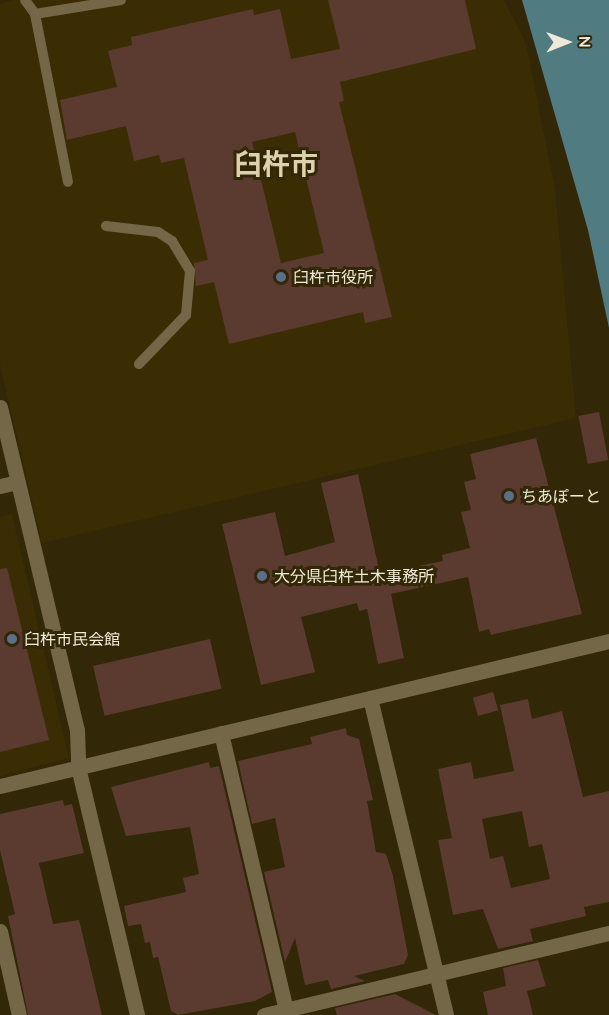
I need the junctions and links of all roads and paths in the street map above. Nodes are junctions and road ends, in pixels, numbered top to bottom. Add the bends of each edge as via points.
1 (25, 0) edge
2 (121, 0) edge
3 (35, 14) junction
4 (69, 182) dead end
5 (106, 226) dead end
6 (139, 364) dead end
7 (0, 407) edge
8 (18, 482) junction
9 (0, 486) edge
10 (609, 641) edge
11 (370, 698) junction
12 (221, 734) junction
13 (78, 767) junction
14 (0, 786) edge
15 (0, 931) edge
16 (609, 933) edge
17 (436, 974) junction
18 (286, 1010) junction
19 (306, 1010) edge
20 (19, 1015) edge
21 (137, 1015) edge
22 (264, 1015) edge
23 (446, 1015) edge

1 - 3 lane
2 - 3 lane
3 - 4 lane
5 - 6 lane via 158,232 172,241 190,271 186,315
7 - 8 street
8 - 9 street
8 - 13 street via 77,730
10 - 11 street
11 - 12 street
11 - 17 street
12 - 13 street
12 - 18 street
13 - 14 street
13 - 21 street
15 - 20 street
16 - 17 street
17 - 19 street
17 - 23 street
18 - 19 street
18 - 22 street

